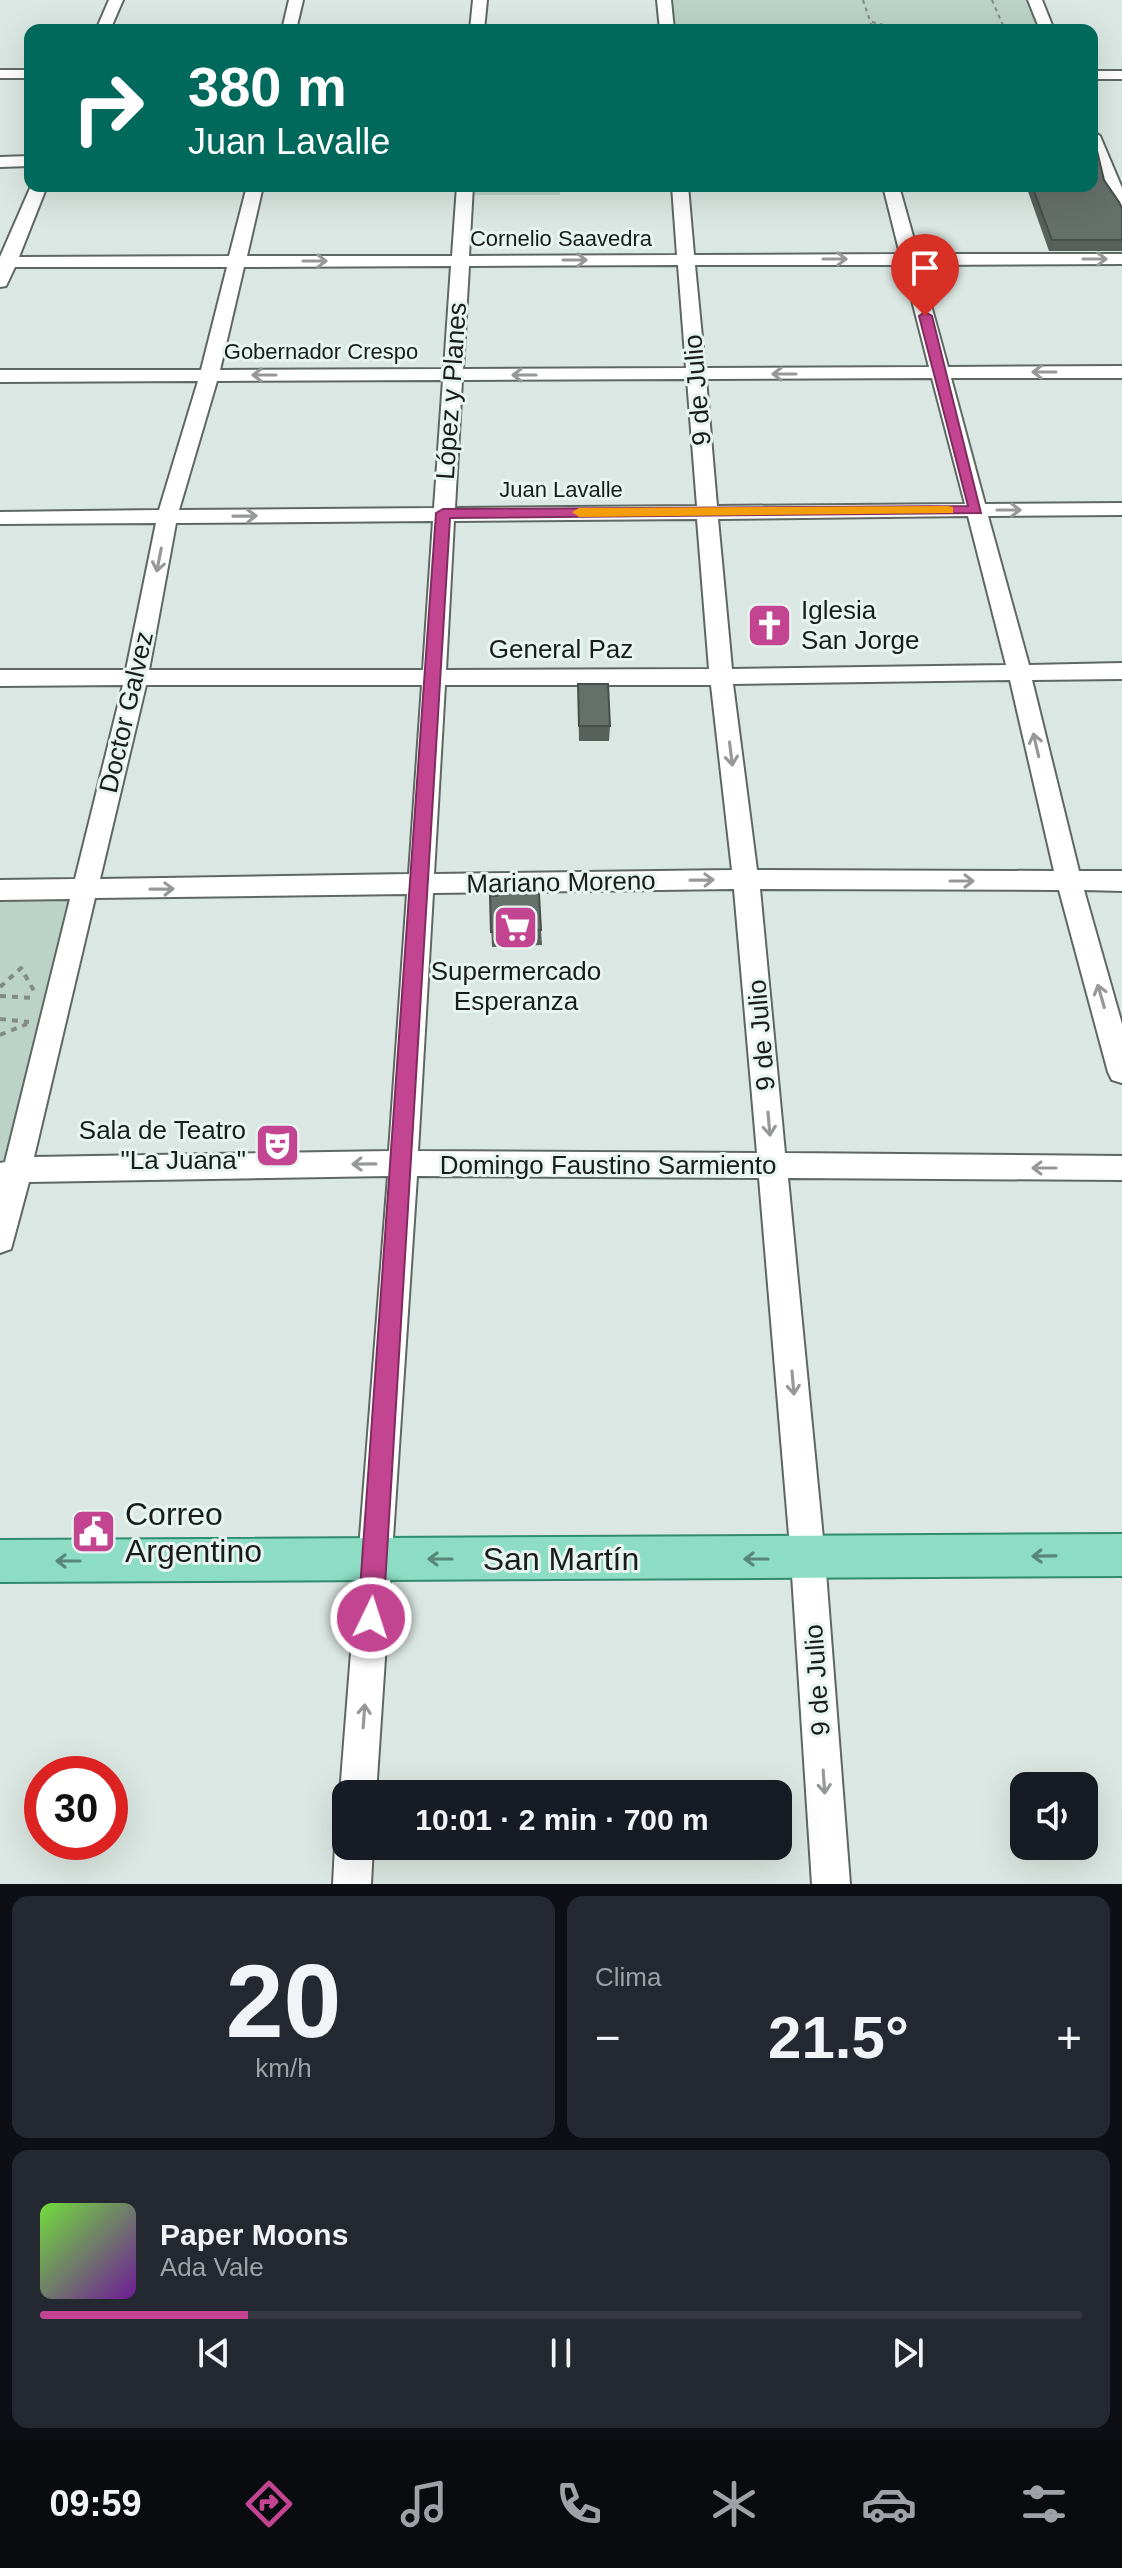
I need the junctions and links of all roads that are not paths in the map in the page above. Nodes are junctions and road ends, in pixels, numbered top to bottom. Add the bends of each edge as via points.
1 (116, 0) edge
2 (296, 0) edge
3 (480, 0) edge
4 (664, 0) edge
5 (1035, 0) edge
6 (106, 24) edge
7 (290, 24) edge
8 (478, 24) edge
9 (666, 24) edge
10 (1045, 24) edge
11 (0, 74) edge
12 (24, 74) edge
13 (1098, 75) edge
14 (1122, 75) edge
15 (24, 161) edge
16 (1098, 161) edge
17 (1122, 161) edge
18 (0, 162) edge
19 (1098, 163) edge
20 (36, 192) edge
21 (254, 192) edge
22 (465, 192) edge
23 (680, 192) edge
24 (893, 192) edge
25 (1122, 207) edge
26 (910, 259) junction
27 (1122, 259) edge
28 (460, 260) junction
29 (686, 260) junction
30 (237, 261) junction
31 (4, 262) edge
32 (0, 282) edge
33 (1122, 372) edge
34 (940, 373) junction
35 (696, 374) junction
36 (209, 375) junction
37 (0, 376) edge
38 (452, 376) junction
39 (1122, 509) edge
40 (976, 510) junction
41 (708, 512) junction
42 (443, 513) junction
43 (167, 517) junction
44 (0, 518) edge
45 (1019, 671) junction
46 (1122, 671) edge
47 (431, 677) junction
48 (721, 677) junction
49 (0, 678) edge
50 (136, 678) junction
51 (746, 879) junction
52 (1122, 881) edge
53 (1069, 882) junction
54 (420, 884) junction
55 (0, 890) edge
56 (84, 890) junction
57 (1122, 1072) edge
58 (403, 1163) junction
59 (773, 1166) junction
60 (1122, 1168) edge
61 (9, 1173) edge
62 (0, 1240) edge
63 (1122, 1555) edge
64 (808, 1559) junction
65 (375, 1560) junction
66 (0, 1561) edge
67 (359, 1780) edge
68 (353, 1860) edge
69 (352, 1884) edge
70 (831, 1884) edge

1 - 6 street
2 - 7 street
3 - 8 street
4 - 9 street
5 - 10 street
11 - 12 street
13 - 14 street
15 - 18 street
16 - 17 street
19 - 25 street
20 - 31 street
21 - 30 street, Doctor Galvez
22 - 28 street, López y Planes
23 - 29 street, 9 de Julio
24 - 26 street
26 -> 27 street, Cornelio Saavedra
29 -> 26 street, Cornelio Saavedra
26 - 34 street
28 -> 29 street, Cornelio Saavedra
30 -> 28 street, Cornelio Saavedra
28 - 38 street, López y Planes
29 - 35 street, 9 de Julio
30 - 31 street, Cornelio Saavedra
30 - 36 street, Doctor Galvez
31 - 32 street
33 -> 34 street, Gobernador Crespo
34 -> 35 street, Gobernador Crespo
34 - 40 street
35 -> 38 street, Gobernador Crespo
35 - 41 street, 9 de Julio
36 - 37 street, Gobernador Crespo
38 -> 36 street, Gobernador Crespo
36 - 43 street, Doctor Galvez
38 - 42 street, López y Planes
40 -> 39 street, Juan Lavalle
40 - 41 street, Juan Lavalle
40 - 45 street
41 - 42 street, Juan Lavalle
41 - 48 street, 9 de Julio
43 -> 42 street, Juan Lavalle
42 - 47 street, López y Planes
43 - 44 street, Juan Lavalle
43 -> 50 street, Doctor Galvez
45 - 46 street, General Paz
45 - 48 street, General Paz
53 -> 45 street
47 - 48 street, General Paz
47 - 50 street, General Paz
47 - 54 street, López y Planes
48 -> 51 street, 9 de Julio
49 - 50 street, General Paz
50 - 56 street, Doctor Galvez
51 -> 53 street, Mariano Moreno
54 -> 51 street, Mariano Moreno
51 -> 59 street, 9 de Julio
52 - 53 street, Mariano Moreno
57 -> 53 street
56 -> 54 street, Mariano Moreno
54 - 58 street, López y Planes
55 - 56 street, Mariano Moreno
56 - 61 street, Doctor Galvez
58 - 59 street, Domingo Faustino Sarmiento
58 -> 61 street, Domingo Faustino Sarmiento
58 - 65 street, López y Planes
60 -> 59 street, Domingo Faustino Sarmiento
59 -> 64 street, 9 de Julio
61 - 62 street, Doctor Galvez
63 -> 64 main road, San Martín
64 -> 65 main road, San Martín
64 -> 70 street, 9 de Julio
65 -> 66 main road, San Martín
67 -> 65 street, López y Planes
68 - 69 street

